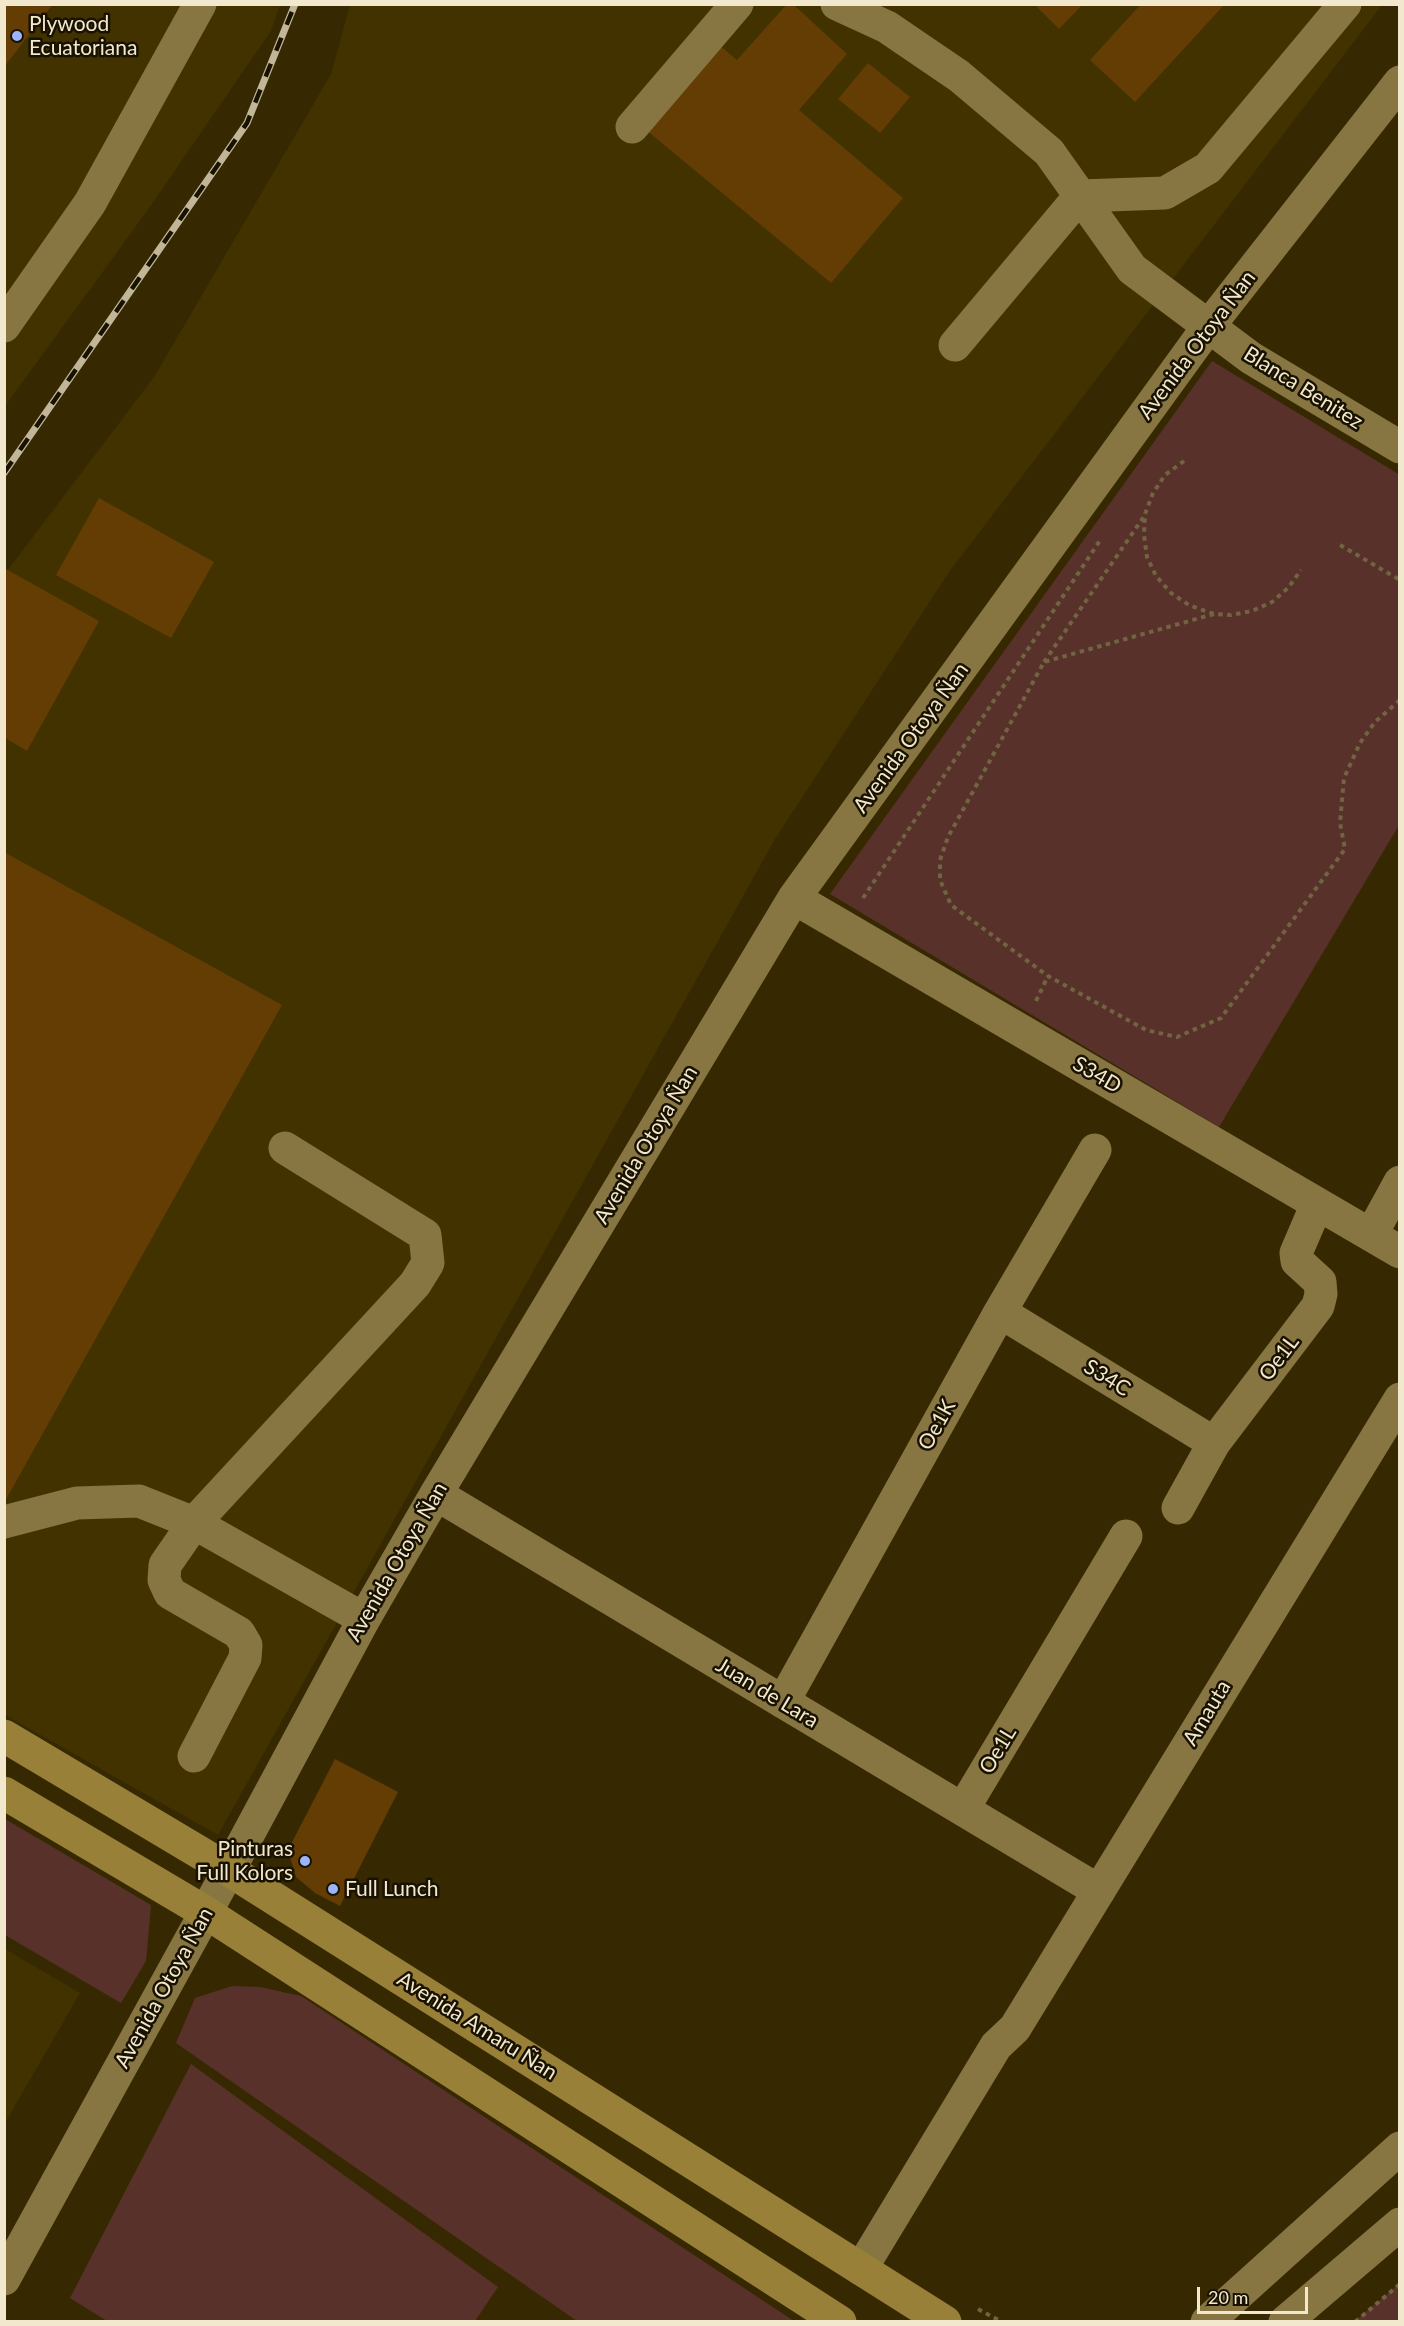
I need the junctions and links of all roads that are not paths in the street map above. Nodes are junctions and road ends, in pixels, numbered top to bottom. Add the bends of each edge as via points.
1 (200, 4) edge
2 (737, 4) edge
3 (837, 4) edge
4 (1345, 4) edge
5 (1400, 82) edge
6 (632, 127) dead end
7 (1080, 196) junction
8 (4, 326) edge
9 (1208, 327) junction
10 (955, 345) dead end
11 (1400, 447) edge
12 (794, 898) junction
13 (285, 1148) dead end
14 (1095, 1150) dead end
15 (1400, 1182) edge
16 (1317, 1204) junction
17 (1371, 1235) junction
18 (1400, 1252) edge
19 (1000, 1312) junction
20 (1400, 1399) edge
21 (1214, 1443) junction
22 (436, 1494) junction
23 (1178, 1508) dead end
24 (4, 1522) edge
25 (194, 1523) junction
26 (1126, 1536) dead end
27 (364, 1619) junction
28 (783, 1702) junction
29 (4, 1736) edge
30 (194, 1756) dead end
31 (4, 1793) edge
32 (963, 1809) junction
33 (230, 1870) junction
34 (1099, 1891) junction
35 (206, 1912) junction
36 (1400, 2148) edge
37 (1400, 2224) edge
38 (861, 2268) junction
39 (4, 2279) edge
40 (960, 2318) edge
41 (840, 2322) edge
42 (1206, 2322) edge
43 (1285, 2322) edge

1 - 8 street via 90,203
2 - 6 street
3 - 7 street, Blanca Benitez via 887,27 958,76 1049,152
4 - 7 street via 1209,168 1165,193
5 - 9 street, Avenida Otoya Ñan
7 - 9 street, Blanca Benitez via 1132,269
7 - 10 street
9 - 11 street, Blanca Benitez via 1251,358
9 - 12 street, Avenida Otoya Ñan
12 - 16 street, S34D
12 - 22 street, Avenida Otoya Ñan
13 - 25 street via 425,1235 428,1263 415,1284
14 - 19 street, Oe1K
15 - 17 street
16 - 17 street, S34D
16 - 21 street, Oe1L via 1296,1253 1297,1261 1320,1282 1318,1306
17 - 18 street, S34D
19 - 21 street, S34C
19 - 28 street, Oe1K
20 - 34 street, Amauta
21 - 23 street, Oe1L
22 - 27 street, Avenida Otoya Ñan
22 - 28 street, Juan de Lara
24 - 25 street via 77,1503 140,1501
25 - 27 street
25 - 30 street via 165,1565 164,1580 170,1593 239,1633 246,1644 245,1658
26 - 32 street, Oe1L
27 - 33 street, Avenida Otoya Ñan
28 - 32 street, Juan de Lara
29 - 33 main road, Avenida Amaru Ñan
31 - 35 main road
32 - 34 street, Juan de Lara
33 - 35 street, Avenida Otoya Ñan
33 - 38 main road, Avenida Amaru Ñan
34 - 38 street, Amauta via 1015,2028 996,2046
35 - 39 street, Avenida Otoya Ñan
35 - 41 main road
36 - 42 street
37 - 43 street
38 - 40 main road, Avenida Amaru Ñan

